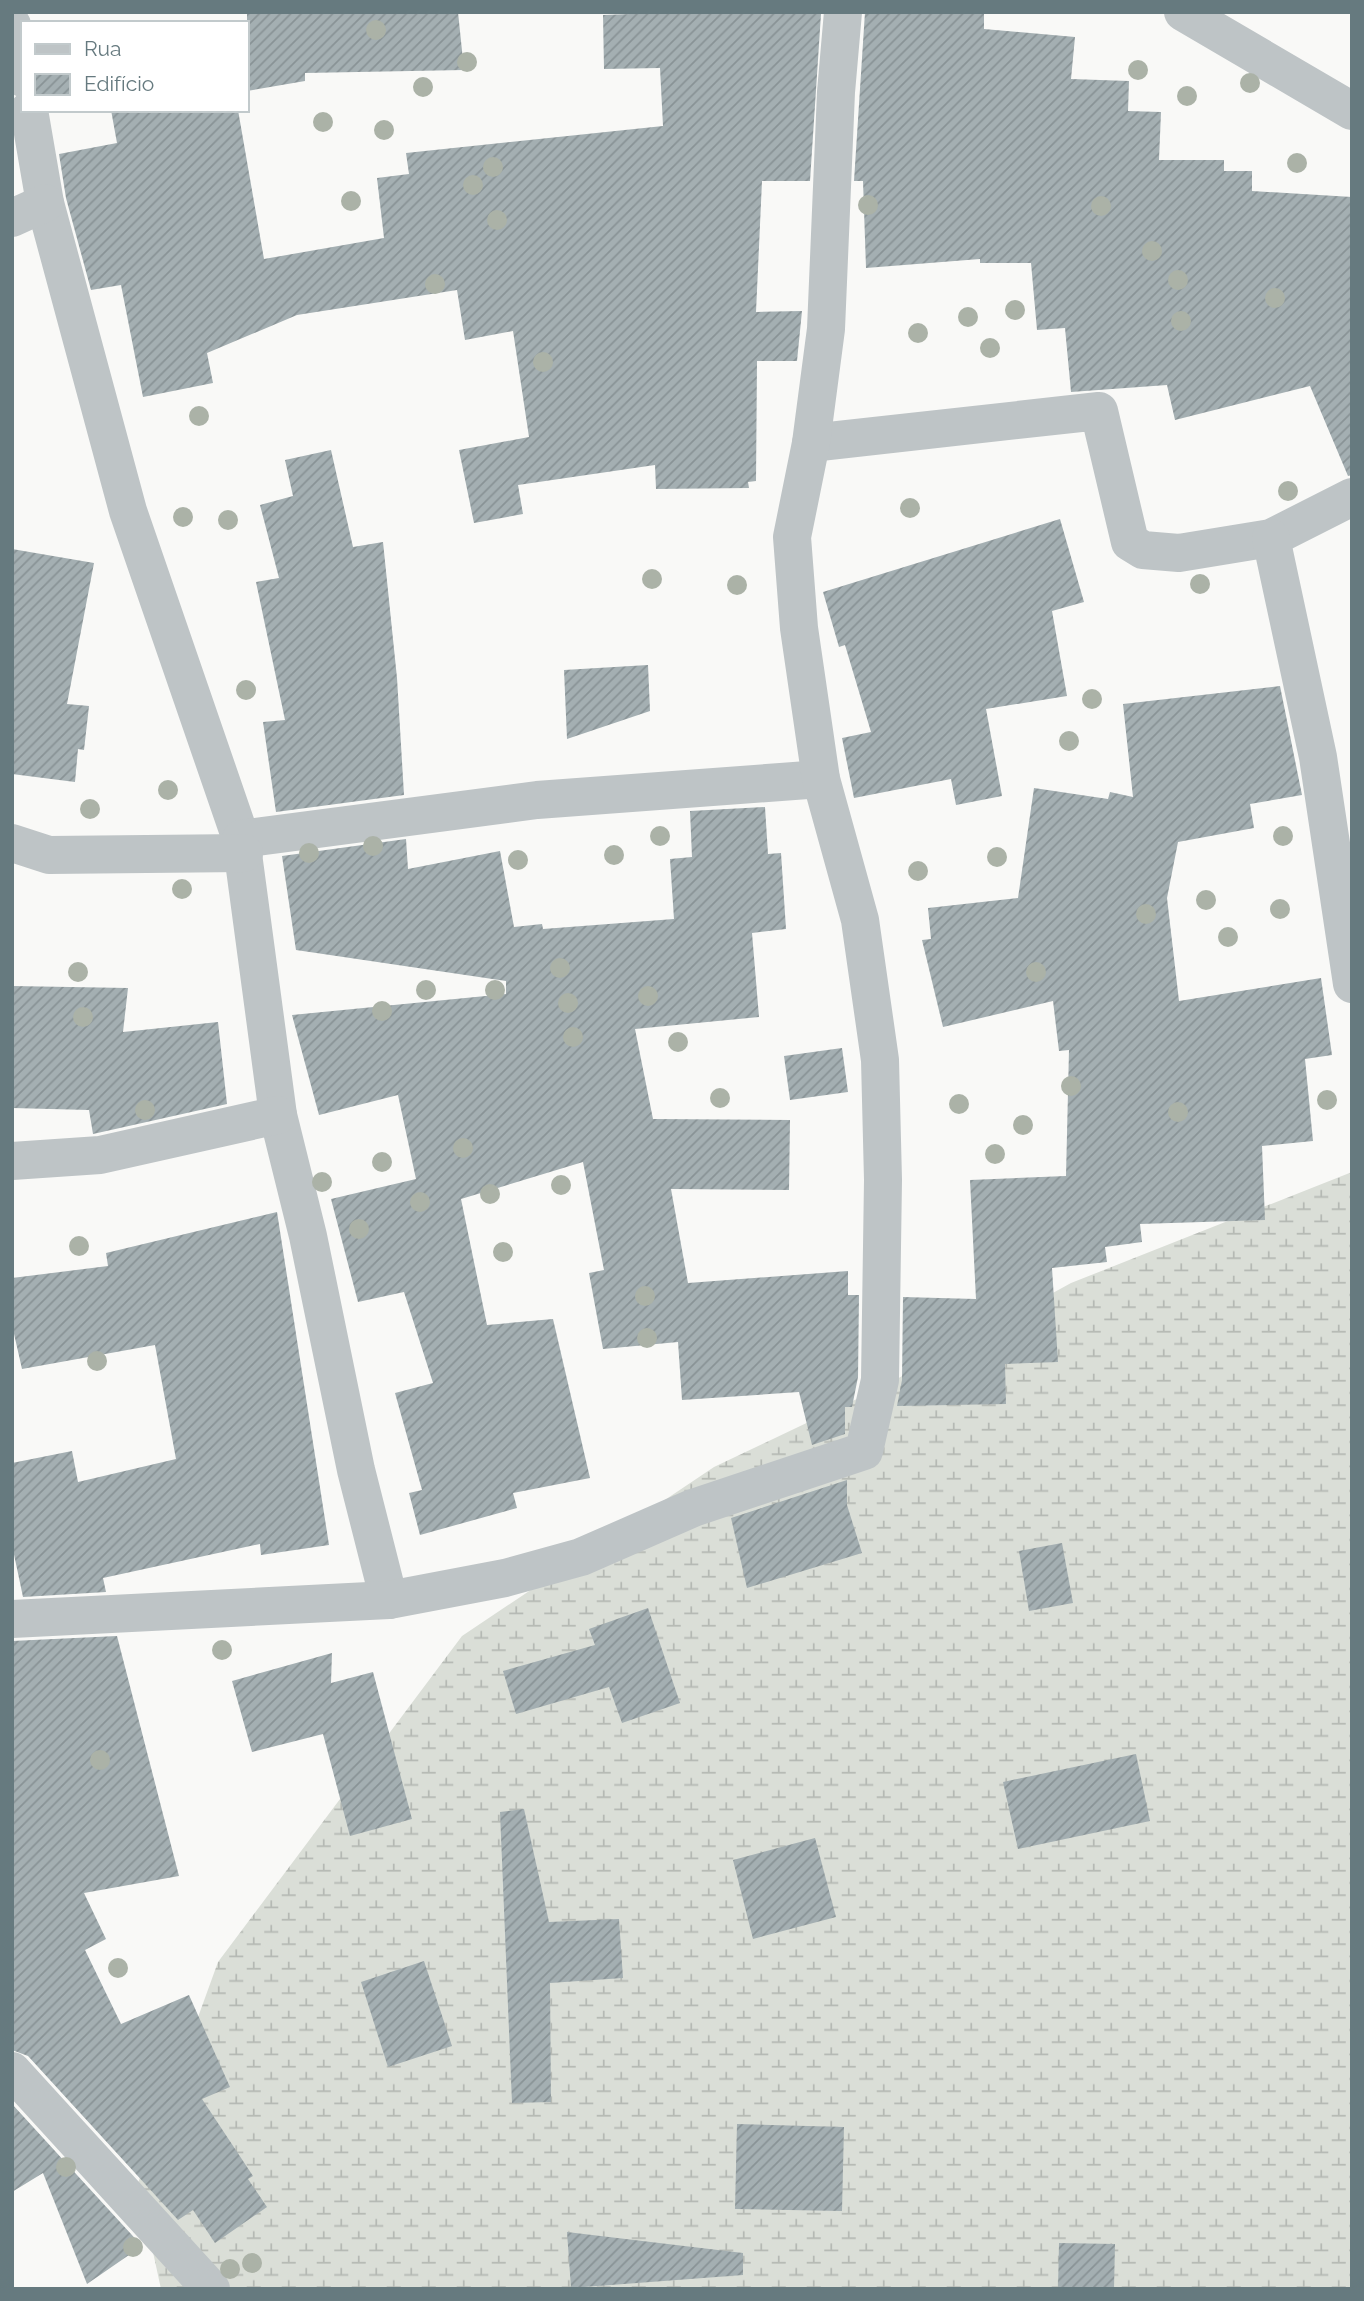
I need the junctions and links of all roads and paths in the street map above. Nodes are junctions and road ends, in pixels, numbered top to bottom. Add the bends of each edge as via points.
1 (843, 12) edge
2 (1183, 12) edge
3 (12, 25) edge
4 (21, 68) edge
5 (1352, 111) edge
6 (29, 112) edge
7 (29, 211) edge
8 (811, 443) junction
9 (1352, 497) edge
10 (1271, 538) junction
11 (821, 779) junction
12 (12, 843) edge
13 (242, 846) junction
14 (1352, 984) edge
15 (278, 1115) junction
16 (12, 1161) edge
17 (389, 1600) junction
18 (12, 1619) edge
19 (12, 2071) edge
20 (209, 2288) edge

1 - 8 street via 826,330
2 - 5 street
3 - 4 street
6 - 7 street
7 - 13 street
8 - 10 street via 1099,411 1130,542 1143,551 1179,553
8 - 11 street via 792,537 799,628
9 - 10 street
10 - 14 street via 1318,757
11 - 13 street via 537,800
11 - 17 street via 860,919 880,1060 880,1380 863,1451 693,1508 581,1557 505,1578
12 - 13 street via 49,855
13 - 15 street
15 - 16 street via 100,1155
15 - 17 street
17 - 18 street
19 - 20 street

